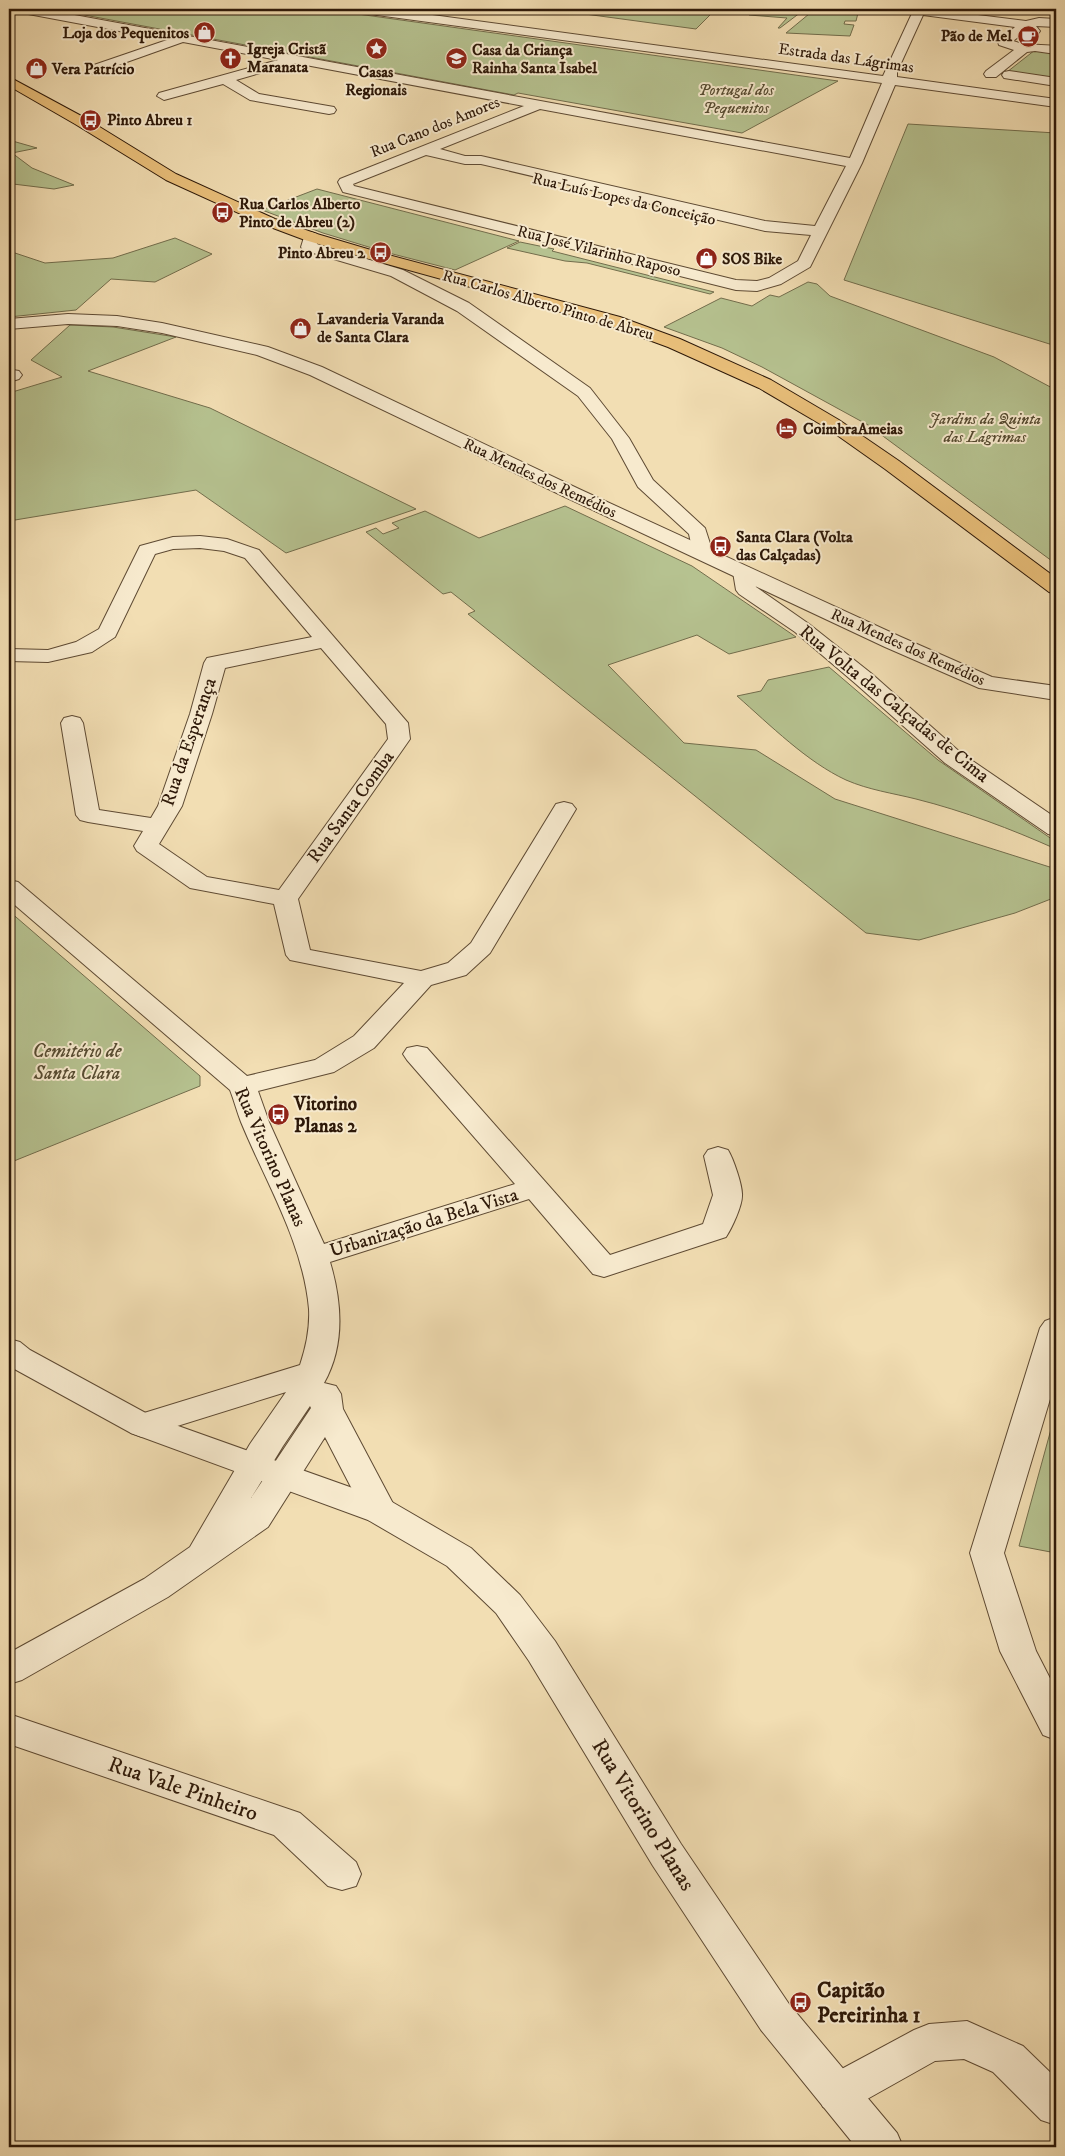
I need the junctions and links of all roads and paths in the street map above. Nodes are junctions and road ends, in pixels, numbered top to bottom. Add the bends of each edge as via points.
1 (23, 9) edge
2 (362, 9) edge
3 (920, 10) edge
4 (1056, 23) edge
5 (1026, 25) junction
6 (1056, 34) edge
7 (182, 39) junction
8 (1023, 49) junction
9 (1056, 50) edge
10 (297, 59) junction
11 (93, 70) dead end
12 (991, 74) dead end
13 (1009, 75) dead end
14 (224, 79) junction
15 (9, 81) edge
16 (890, 81) junction
17 (1056, 82) edge
18 (164, 96) dead end
19 (1056, 103) edge
20 (538, 105) junction
21 (329, 110) dead end
22 (425, 150) junction
23 (855, 163) junction
24 (345, 182) joint
25 (820, 231) junction
26 (311, 237) junction
27 (9, 324) edge
28 (703, 554) junction
29 (743, 572) junction
30 (1056, 588) edge
31 (326, 641) junction
32 (9, 655) edge
33 (1056, 693) edge
34 (72, 723) dead end
35 (564, 809) dead end
36 (1056, 829) edge
37 (152, 836) junction
38 (9, 887) edge
39 (285, 898) junction
40 (422, 979) junction
41 (417, 1054) dead end
42 (242, 1086) junction
43 (718, 1156) dead end
44 (534, 1188) junction
45 (314, 1257) junction
46 (1056, 1328) edge
47 (9, 1350) edge
48 (314, 1372) junction
49 (327, 1409) junction
50 (142, 1425) junction
51 (269, 1471) junction
52 (380, 1511) junction
53 (9, 1670) edge
54 (1056, 1726) edge
55 (9, 1729) edge
56 (342, 1874) dead end
57 (838, 2093) junction
58 (1056, 2106) edge
59 (882, 2147) edge

1 - 7 street
2 - 16 street, Estrada das Lágrimas
3 - 5 street
3 - 16 street, Rua José Vilarinho Raposo via 890,72
4 - 5 street
5 - 6 street via 1036,32
5 - 8 street via 1004,42
7 - 10 street
7 - 11 street
8 - 9 street
8 - 12 street
10 - 14 street
10 - 20 street
13 - 17 street
14 - 18 street
14 - 21 street via 255,97
15 - 26 main road, Rua Carlos Alberto Pinto de Abreu via 171,177
16 - 19 street, Estrada das Lágrimas
16 - 23 street, Rua José Vilarinho Raposo
20 - 22 street, Rua Cano dos Amores
20 - 23 street
22 - 24 street, Rua Cano dos Amores
22 - 25 street, Rua Luís Lopes da Conceição via 756,230
23 - 25 street, Rua José Vilarinho Raposo
24 - 25 street, Rua José Vilarinho Raposo via 348,189 736,285 758,286 775,282 804,264
26 - 28 street via 309,247 397,273 463,307 584,392 620,438 645,483 698,532
26 - 30 main road, Rua Carlos Alberto Pinto de Abreu via 614,321 674,343 765,384 834,424
27 - 28 street, Rua Mendes dos Remédios via 68,319 117,321 262,351 316,371
28 - 29 street, Rua Mendes dos Remédios
29 - 33 street, Rua Mendes dos Remédios via 987,683
29 - 36 street, Rua Volta das Calçadas de Cima via 746,590 802,628 953,758
31 - 32 street, Rua Santa Comba via 252,554 219,544 189,542 164,544 147,550 108,633 84,647 48,656
31 - 37 street, Rua da Esperança via 215,663 170,806
31 - 39 street, Rua Santa Comba via 397,723 399,739
34 - 37 street via 88,815
35 - 40 street via 481,948 456,968
37 - 39 street via 199,883
38 - 42 street, Rua Vitorino Planas
39 - 40 street via 299,955
40 - 42 street via 364,1042 324,1066
41 - 44 street, Urbanização da Bela Vista
42 - 45 street, Rua Vitorino Planas
43 - 44 street, Urbanização da Bela Vista via 728,1195 716,1230 604,1267
44 - 45 street, Urbanização da Bela Vista
45 - 48 street, Rua Vitorino Planas via 324,1309 324,1341
46 - 54 street via 987,1554 1018,1651
47 - 50 street, Rua Vitorino Planas via 18,1358
48 - 49 street via 325,1394
48 - 50 street
48 - 51 street, Rua Vitorino Planas
49 - 51 street
49 - 52 street
50 - 51 street, Rua Vitorino Planas
51 - 52 street, Rua Vitorino Planas
51 - 53 street via 256,1518 156,1588
52 - 57 street, Rua Vitorino Planas via 459,1558 508,1604 542,1651 667,1855 764,2001
55 - 56 street, Rua Vale Pinheiro via 287,1824
57 - 58 street via 929,2043 967,2040 1008,2059
57 - 59 street, Rua Vitorino Planas

